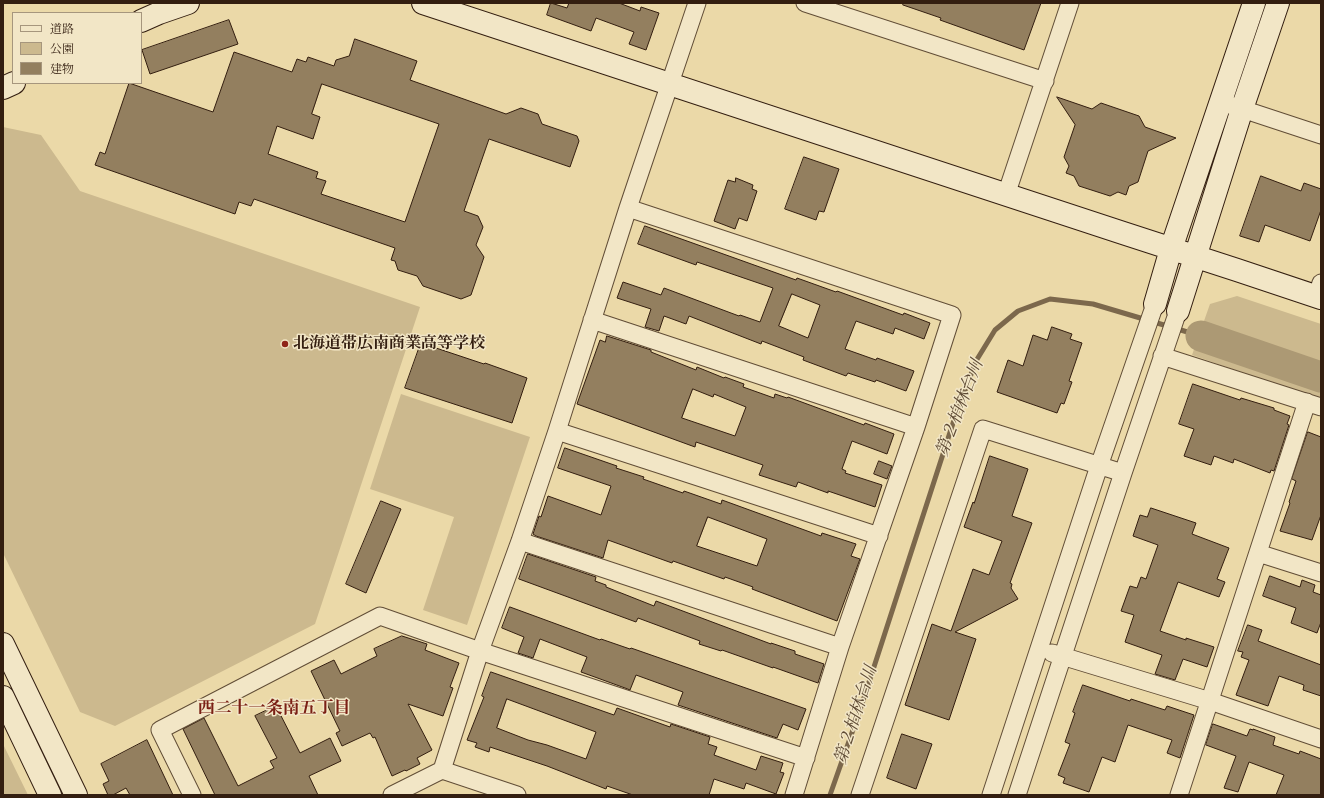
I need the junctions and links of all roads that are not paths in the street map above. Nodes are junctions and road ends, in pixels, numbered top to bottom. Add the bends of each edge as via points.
1 (188, 3) edge
2 (423, 3) edge
3 (697, 3) edge
4 (805, 3) edge
5 (1070, 3) edge
6 (1254, 3) edge
7 (1278, 3) edge
8 (142, 22) edge
9 (1045, 82) junction
10 (670, 84) junction
11 (1221, 101) junction
12 (1242, 109) junction
13 (1321, 135) edge
14 (1006, 195) junction
15 (628, 208) junction
16 (1171, 249) junction
17 (1196, 257) junction
18 (1319, 293) edge
19 (1155, 304) joint
20 (1178, 311) joint
21 (592, 320) junction
22 (1165, 350) junction
23 (1314, 405) edge
24 (916, 427) junction
25 (557, 431) junction
26 (1099, 466) junction
27 (1122, 473) junction
28 (879, 536) junction
29 (520, 541) junction
30 (1258, 553) junction
31 (1321, 573) edge
32 (3, 644) edge
33 (840, 647) junction
34 (1039, 649) junction
35 (480, 651) junction
36 (1062, 656) junction
37 (3, 697) edge
38 (1210, 702) junction
39 (1321, 739) edge
40 (806, 758) junction
41 (442, 770) junction
42 (50, 795) edge
43 (76, 795) edge
44 (192, 795) edge
45 (392, 795) edge
46 (517, 795) edge
47 (794, 795) edge
48 (860, 795) edge
49 (990, 795) edge
50 (1017, 795) edge
51 (1179, 795) edge

1 - 8 street
2 - 10 street
3 - 10 street
4 - 9 street
5 - 9 street
6 - 11 street
7 - 12 street
9 - 14 street
10 - 14 street
10 - 15 street
11 - 12 street
11 - 16 street
12 - 13 street
12 - 17 street
14 - 16 street
15 - 21 street
15 - 24 street via 952,315
16 - 17 street
16 - 19 street
17 - 18 street
17 - 20 street
19 - 26 street
20 - 22 street
21 - 24 street
21 - 25 street
22 - 23 street
22 - 27 street
23 - 30 street
24 - 28 street
25 - 28 street
25 - 29 street
26 - 27 street
26 - 34 street
26 - 48 street via 983,429
27 - 36 street
28 - 33 street
29 - 33 street
29 - 35 street
30 - 31 street
30 - 38 street
32 - 43 street
33 - 40 street
34 - 36 street
34 - 49 street
35 - 40 street
35 - 41 street
35 - 44 street via 380,616 160,730
36 - 38 street
36 - 50 street
37 - 42 street
38 - 39 street
38 - 51 street
40 - 47 street
41 - 45 street
41 - 46 street

